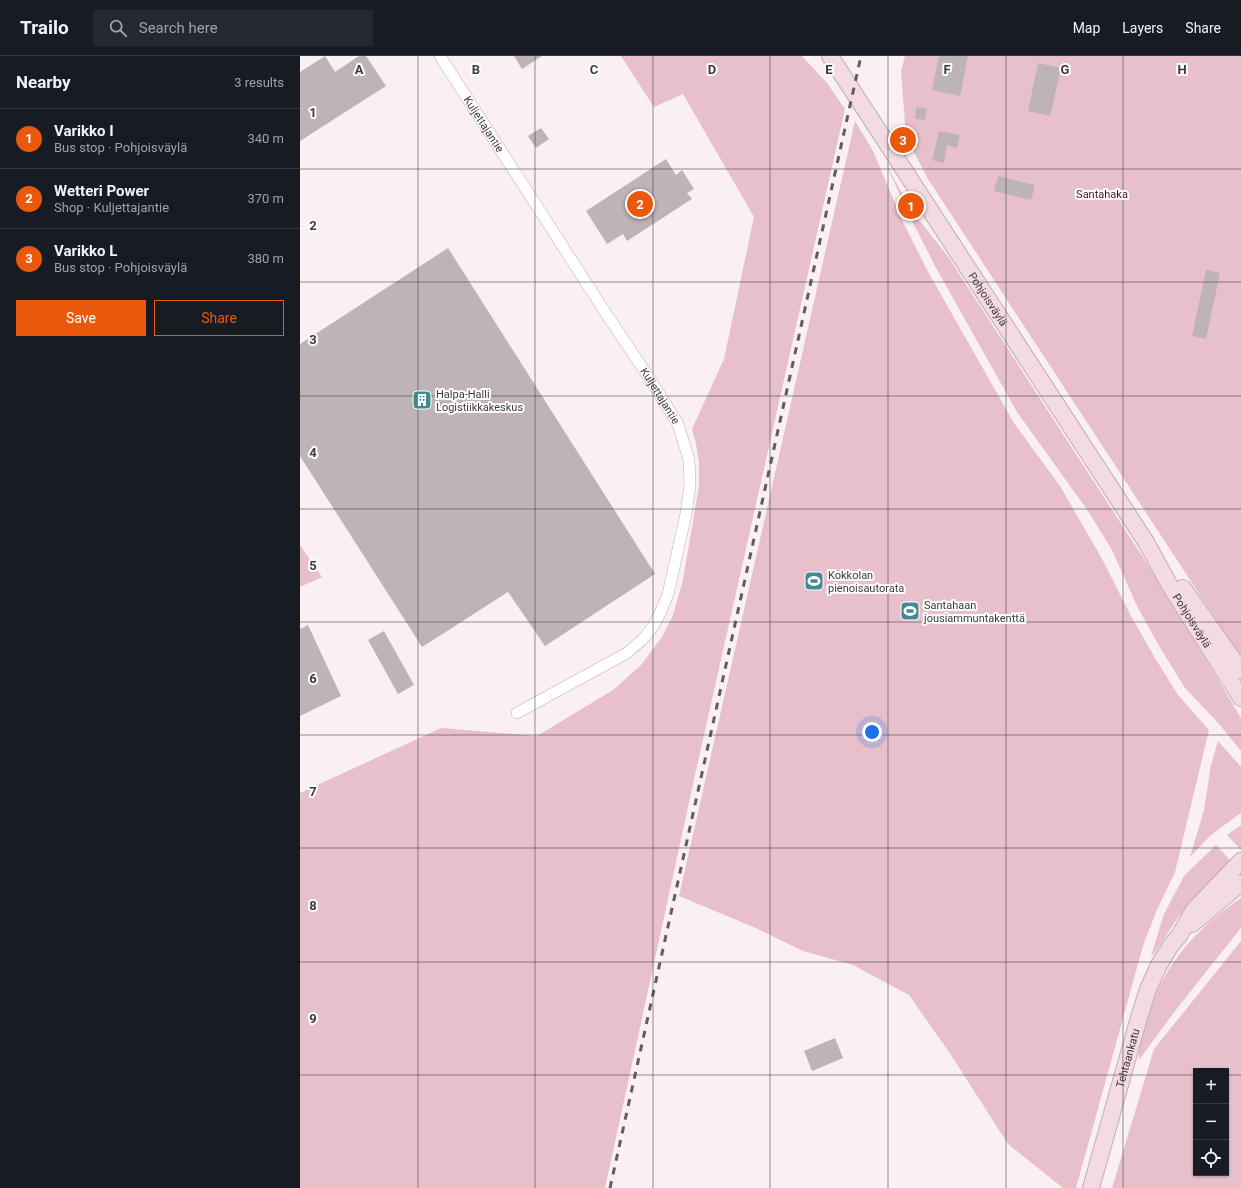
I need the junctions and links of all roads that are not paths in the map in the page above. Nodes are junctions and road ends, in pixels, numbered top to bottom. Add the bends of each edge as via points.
1 (440, 56) edge
2 (830, 56) edge
3 (1146, 542) junction
4 (1241, 671) edge
5 (1241, 698) edge
6 (517, 713) dead end
7 (1241, 861) edge
8 (1241, 883) edge
9 (1179, 936) junction
10 (1091, 1188) edge

1 - 6 street, Kuljettajantie via 678,424 689,460 690,485 685,521 668,594 654,625 627,653
2 - 3 main road, Pohjoisväylä
3 - 4 main road, Pohjoisväylä via 1178,580
3 - 5 main road, Pohjoisväylä via 1168,584
7 - 9 main road, Tehtaankatu via 1194,910
8 - 9 main road, Tehtaankatu
9 - 10 main road, Tehtaankatu via 1159,965 1148,989

